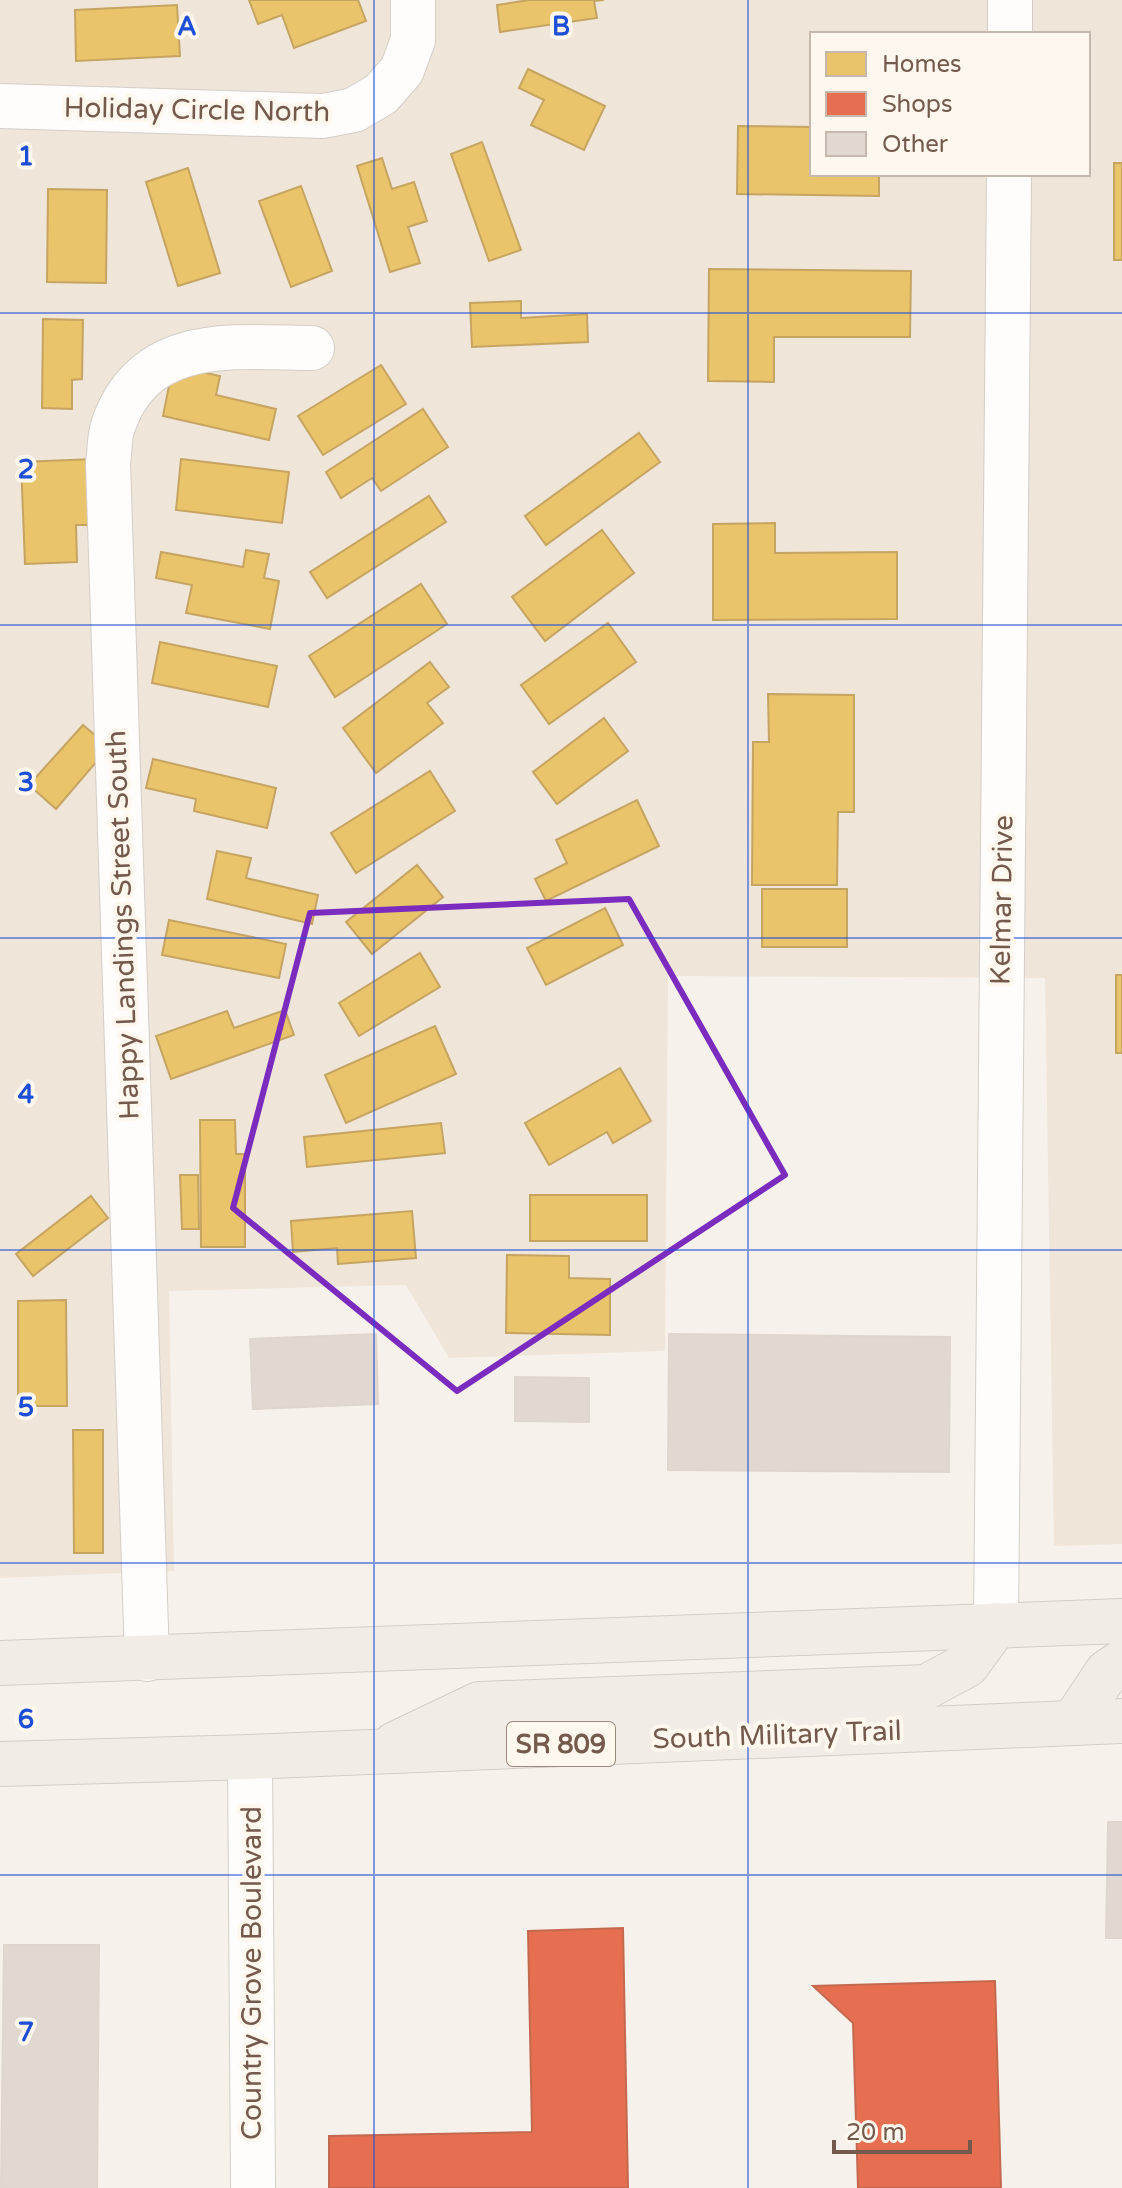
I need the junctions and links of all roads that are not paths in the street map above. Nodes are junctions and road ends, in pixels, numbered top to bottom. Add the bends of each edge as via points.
1 (413, 0) edge
2 (1010, 0) edge
3 (1010, 32) edge
4 (0, 106) edge
5 (1009, 176) edge
6 (312, 348) dead end
7 (1122, 1621) edge
8 (996, 1625) junction
9 (147, 1659) junction
10 (1122, 1662) edge
11 (0, 1663) edge
12 (1122, 1721) edge
13 (1073, 1723) junction
14 (378, 1752) junction
15 (250, 1757) junction
16 (0, 1764) edge
17 (253, 2188) edge

1 - 4 street, Holiday Circle North via 413,40 402,70 381,94 354,110 323,116
2 - 3 street
5 - 8 street, Kelmar Drive
6 - 9 street, Happy Landings Street South via 215,347 181,354 150,371 112,428 108,463
7 - 8 main road
8 - 9 main road
8 - 14 main road via 967,1665 926,1687 479,1704
9 - 11 main road
10 - 13 main road via 1107,1672
12 - 13 main road, South Military Trail / SR 809
13 - 14 main road, South Military Trail / SR 809
14 - 15 main road, South Military Trail / SR 809
15 - 16 main road, South Military Trail / SR 809
15 - 17 street, Country Grove Boulevard

